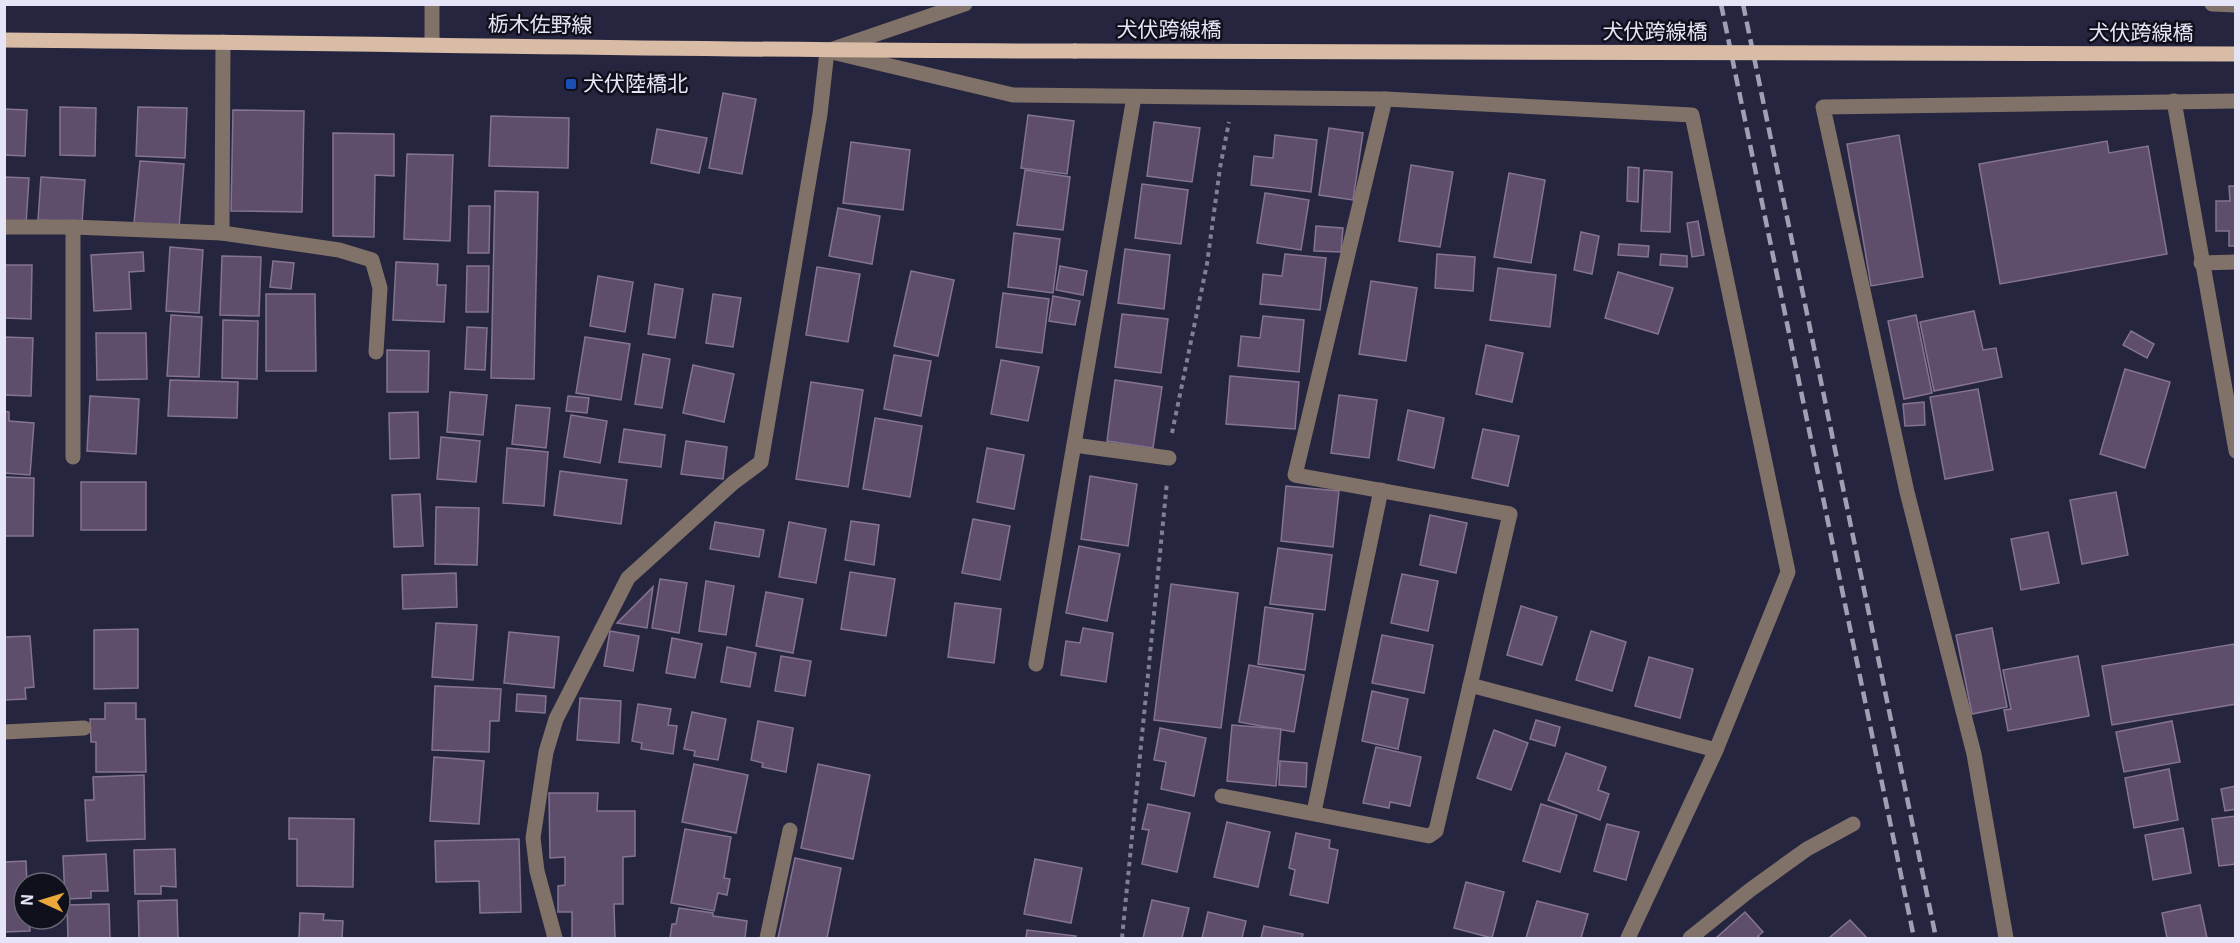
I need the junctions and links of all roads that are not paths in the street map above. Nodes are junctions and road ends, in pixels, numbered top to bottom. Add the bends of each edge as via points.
1 (432, 4) edge
2 (965, 4) edge
3 (2212, 4) edge
4 (2235, 5) edge
5 (4, 40) edge
6 (223, 42) junction
7 (432, 44) junction
8 (827, 51) junction
9 (1075, 51) joint
10 (2235, 54) edge
11 (1134, 97) junction
12 (1385, 99) junction
13 (2174, 101) junction
14 (2235, 101) edge
15 (4, 227) edge
16 (74, 227) junction
17 (222, 232) junction
18 (2201, 262) junction
19 (2235, 262) edge
20 (376, 352) dead end
21 (1074, 445) junction
22 (2235, 451) edge
23 (73, 458) dead end
24 (1169, 458) road end
25 (1381, 490) junction
26 (1036, 664) dead end
27 (1470, 685) junction
28 (84, 728) dead end
29 (4, 732) edge
30 (1716, 750) junction
31 (1222, 796) dead end
32 (1314, 812) junction
33 (1853, 824) dead end
34 (790, 830) dead end
35 (555, 939) edge
36 (767, 939) edge
37 (1628, 939) edge
38 (1690, 939) edge
39 (2006, 939) edge

1 - 7 street
2 - 8 street
3 - 4 street
5 - 6 main road, 栃木佐野線
6 - 7 main road, 栃木佐野線
6 - 17 street
7 - 8 main road, 栃木佐野線
8 - 9 main road, 栃木佐野線
8 - 11 street via 1013,95
8 - 35 street via 820,114 761,462 628,578 556,719 546,752 533,838 537,871
9 - 10 main road, 犬伏跨線橋, bridge
11 - 12 street
11 - 21 street
12 - 25 street via 1295,475
12 - 30 street via 1692,115 1788,573
13 - 14 street
13 - 18 street
13 - 39 street via 1823,107 1907,492 1974,753
15 - 16 street
16 - 17 street
16 - 23 street
17 - 20 street via 339,250 372,260 380,288
18 - 19 street
18 - 22 street
21 - 24 street
21 - 26 street
25 - 27 street via 1510,514
25 - 32 street
27 - 30 street
27 - 32 street via 1436,831 1429,836
28 - 29 street
30 - 37 street
31 - 32 street
33 - 38 street via 1807,849
34 - 36 street

